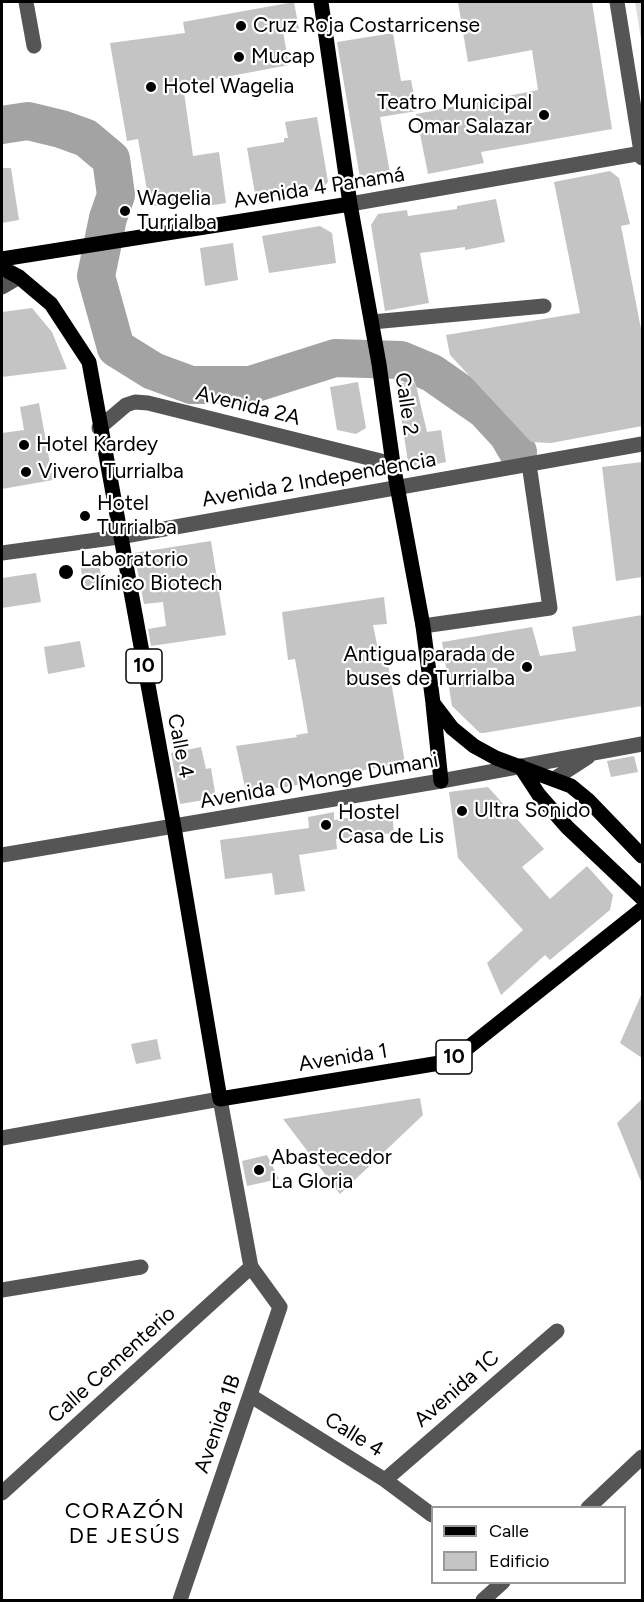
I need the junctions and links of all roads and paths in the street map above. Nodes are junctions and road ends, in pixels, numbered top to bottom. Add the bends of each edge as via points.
1 (26, 2) edge
2 (321, 2) edge
3 (617, 2) edge
4 (34, 46) dead end
5 (642, 155) edge
6 (350, 204) junction
7 (2, 259) edge
8 (2, 268) edge
9 (19, 277) junction
10 (2, 287) edge
11 (544, 306) dead end
12 (373, 327) junction
13 (99, 428) junction
14 (642, 444) edge
15 (393, 464) junction
16 (529, 464) junction
17 (398, 487) junction
18 (119, 537) junction
19 (2, 553) edge
20 (423, 626) junction
21 (433, 703) junction
22 (642, 744) edge
23 (596, 753) junction
24 (520, 766) junction
25 (554, 779) junction
26 (441, 781) junction
27 (174, 827) junction
28 (2, 855) edge
29 (642, 856) edge
30 (642, 898) edge
31 (642, 909) edge
32 (220, 1099) junction
33 (2, 1138) edge
34 (141, 1267) dead end
35 (251, 1267) junction
36 (2, 1290) edge
37 (557, 1331) dead end
38 (250, 1396) junction
39 (642, 1457) edge
40 (385, 1480) junction
41 (3, 1490) edge
42 (590, 1506) edge
43 (431, 1514) edge
44 (180, 1600) edge

1 - 4 street
2 - 6 main road, Calle 2
3 - 5 street
5 - 6 street, Avenida 4 Panamá
6 - 7 main road, Avenida 4 Panamá
6 - 12 main road, Calle 2
8 - 9 main road, Calle 4 / 10
9 - 10 street
9 - 13 main road, Calle 4 / 10 via 51,304 89,362
11 - 12 street
12 - 15 main road, Calle 2
13 - 15 street, Avenida 2A via 126,405 148,403
13 - 18 main road, Calle 4 / 10
14 - 16 street, Avenida 2 Independencia
15 - 17 main road, Calle 2
16 - 17 street, Avenida 2 Independencia
16 - 20 street via 550,608
17 - 18 street, Avenida 2 Independencia
17 - 20 main road, Calle 2
18 - 19 street, Avenida 2 Independencia
18 - 27 main road, Calle 4 / 10
20 - 21 main road, Calle 2
21 - 24 main road, Calle 2 via 452,728 474,746
21 - 26 main road
22 - 23 street, Avenida 0 Monge Dumani
23 - 24 street, Avenida 0 Monge Dumani
23 - 25 street
24 - 25 main road, Calle 2
24 - 26 street, Avenida 0 Monge Dumani
24 - 30 main road via 567,827
25 - 29 main road, Calle 2 via 588,800
26 - 27 street, Avenida 0 Monge Dumani
27 - 28 street, Avenida 0 Monge Dumani
27 - 32 main road, Calle 4 / 10
31 - 32 main road, Avenida 1 / 10 via 446,1062
32 - 33 street, Avenida 1
32 - 35 street, Calle 4
34 - 36 street
35 - 38 street, Avenida 1B via 280,1306
35 - 41 street, Calle Cementerio
37 - 40 street, Avenida 1C
38 - 40 street, Calle 4
38 - 44 street, Avenida 1B
39 - 42 street
40 - 43 street, Calle 4

